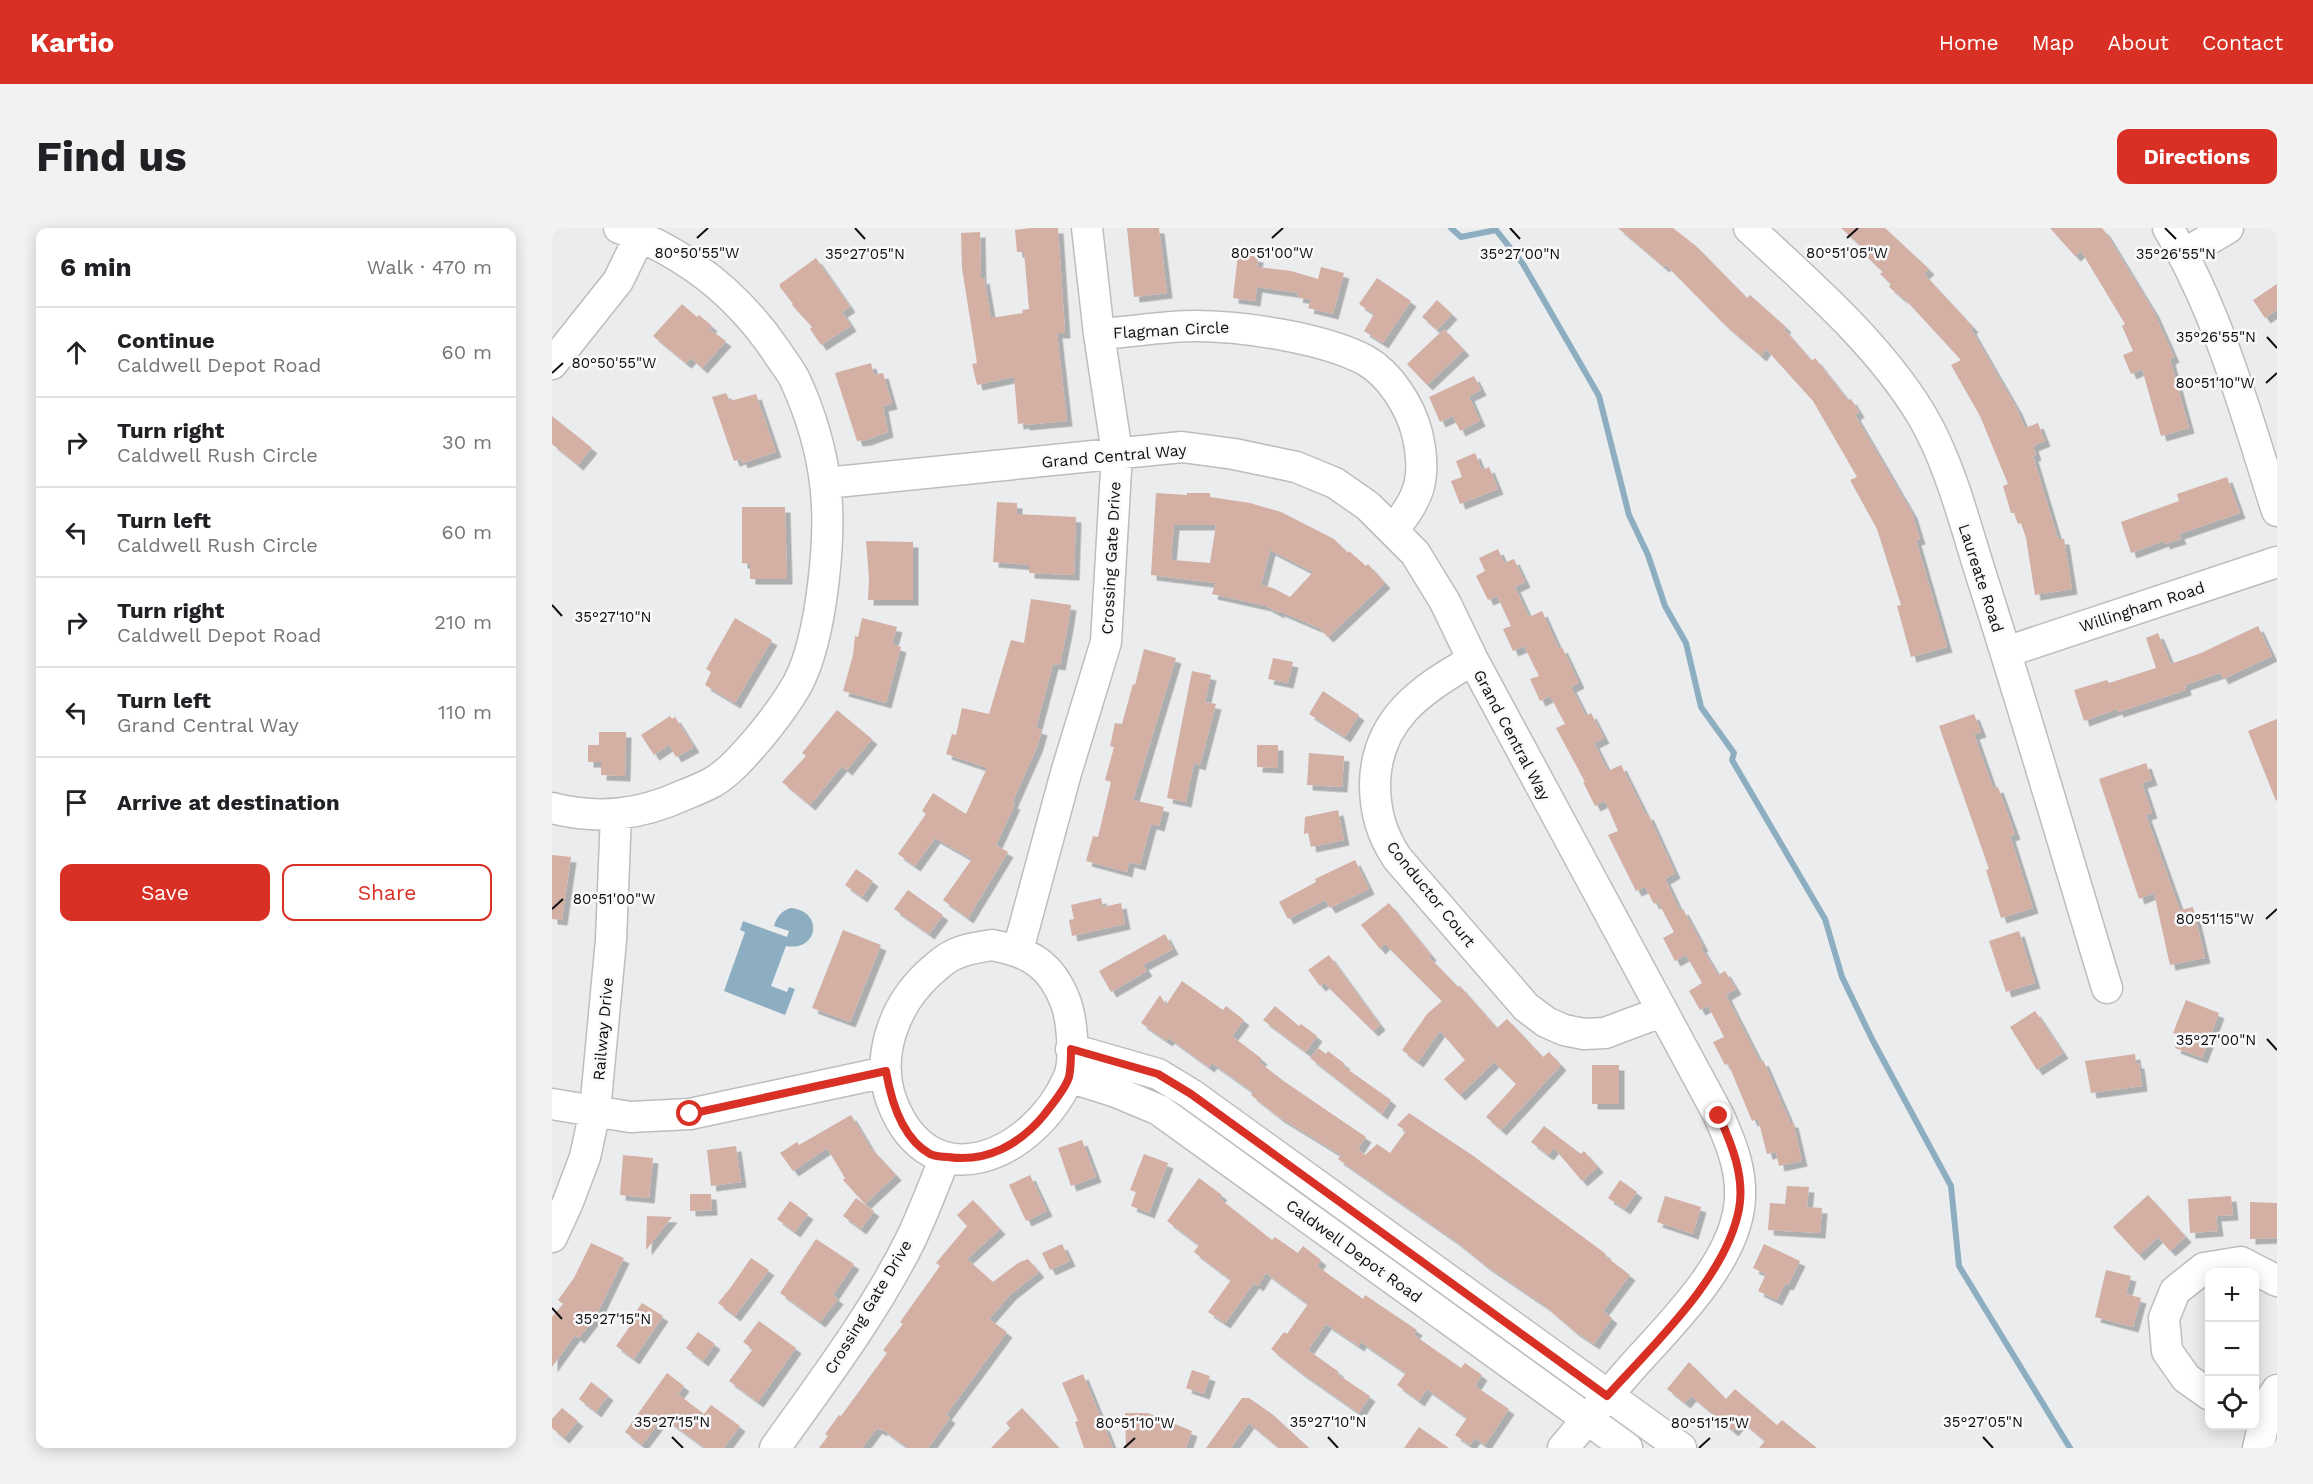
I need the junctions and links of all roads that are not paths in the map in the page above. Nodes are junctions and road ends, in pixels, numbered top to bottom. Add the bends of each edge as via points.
1 (1087, 228) edge
2 (1749, 228) edge
3 (2168, 228) edge
4 (2228, 228) edge
5 (634, 231) edge
6 (2184, 254) junction
7 (1099, 334) junction
8 (552, 364) edge
9 (1117, 453) junction
10 (825, 483) junction
11 (2277, 511) edge
12 (1393, 530) junction
13 (2277, 562) edge
14 (2006, 652) junction
15 (1473, 660) junction
16 (552, 808) edge
17 (616, 814) junction
18 (1018, 950) junction
19 (2107, 988) dead end
20 (1661, 1012) junction
21 (1070, 1063) junction
22 (886, 1071) junction
23 (552, 1104) edge
24 (595, 1111) junction
25 (945, 1157) junction
26 (552, 1237) edge
27 (2277, 1281) edge
28 (2277, 1390) edge
29 (2205, 1391) edge
30 (1607, 1396) junction
31 (1587, 1419) junction
32 (2257, 1435) edge
33 (775, 1448) edge
34 (1563, 1448) edge
35 (1627, 1448) edge
36 (1681, 1448) edge

1 - 7 street, Crossing Gate Drive
2 - 14 street, Laureate Road via 1852,327 1921,414 1944,462
3 - 6 street
4 - 6 street
5 - 8 street via 618,281
5 - 10 street via 676,253 712,280 762,330 796,381
6 - 11 street via 2227,358
7 - 9 street, Crossing Gate Drive
7 - 12 street, Flagman Circle via 1192,326 1235,327 1337,349 1366,361 1401,396 1419,441 1421,480 1416,499
9 - 10 street, Grand Central Way
9 - 12 street, Grand Central Way via 1182,447 1296,467 1335,483
9 - 18 street, Crossing Gate Drive via 1106,642
10 - 17 street via 823,583 814,638 788,699 745,754 714,781 639,812
12 - 15 street, Grand Central Way via 1415,553
13 - 14 street, Willingham Road
14 - 19 street, Laureate Road
15 - 20 street, Grand Central Way
15 - 20 street, Conductor Court via 1421,694 1402,712 1382,741 1375,793 1377,816 1386,840 1503,982 1546,1022 1584,1034 1605,1033
16 - 17 street via 603,816
17 - 24 street, Railway Drive via 611,940
18 - 21 street via 1034,958 1062,992 1073,1031
18 - 22 street via 992,945 973,948 951,955 933,969 918,983 895,1021 887,1046
20 - 30 street, Grand Central Way via 1733,1146 1740,1178 1739,1209 1728,1243 1700,1292
21 - 25 street via 1053,1104 1015,1143 988,1156
21 - 30 street, Caldwell Depot Road via 1158,1074 1191,1094
21 - 31 street, Caldwell Depot Road via 1116,1092 1159,1110
22 - 24 street via 690,1114 630,1117
22 - 25 street via 890,1097 908,1131 931,1154
23 - 24 street
24 - 26 street, Railway Drive via 585,1157
25 - 33 street, Crossing Gate Drive via 909,1242 889,1277 852,1340
27 - 29 street via 2241,1262 2204,1268 2175,1291 2164,1318 2167,1351 2186,1378
28 - 32 street
30 - 31 street, Grand Central Way
30 - 36 street, Caldwell Depot Road
31 - 34 street, Grand Central Way
31 - 35 street, Caldwell Depot Road

